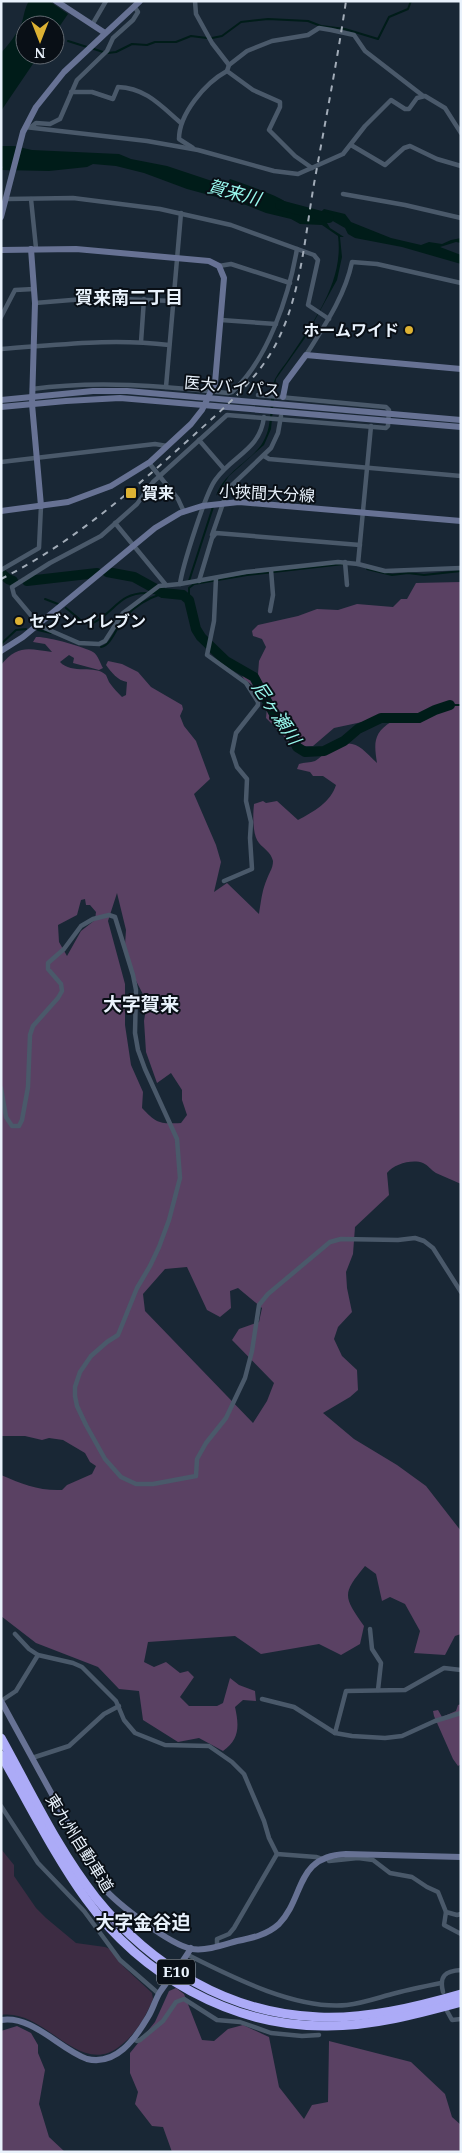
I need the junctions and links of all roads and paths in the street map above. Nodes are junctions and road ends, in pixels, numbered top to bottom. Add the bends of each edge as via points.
1 (56, 1) edge
2 (106, 1) edge
3 (195, 1) edge
4 (137, 4) edge
5 (91, 24) junction
6 (105, 33) junction
7 (229, 65) junction
8 (227, 71) junction
9 (71, 92) junction
10 (422, 95) junction
11 (180, 123) junction
12 (27, 129) junction
13 (461, 133) edge
14 (351, 145) junction
15 (198, 150) junction
16 (461, 166) edge
17 (312, 168) junction
18 (343, 194) dead end
19 (6, 197) edge
20 (31, 200) junction
21 (181, 214) junction
22 (1, 217) edge
23 (461, 218) edge
24 (34, 249) junction
25 (297, 249) junction
26 (1, 250) edge
27 (177, 258) junction
28 (219, 266) junction
29 (290, 283) junction
30 (461, 283) edge
31 (34, 289) junction
32 (144, 299) junction
33 (173, 301) junction
34 (35, 303) junction
35 (1, 318) edge
36 (329, 319) junction
37 (221, 320) junction
38 (276, 324) junction
39 (142, 342) junction
40 (170, 345) junction
41 (33, 347) junction
42 (1, 349) edge
43 (306, 355) junction
44 (461, 369) edge
45 (166, 387) junction
46 (212, 391) junction
47 (32, 393) junction
48 (258, 395) dead end
49 (283, 397) junction
50 (1, 400) edge
51 (32, 404) junction
52 (1, 407) edge
53 (304, 409) junction
54 (389, 417) junction
55 (264, 418) junction
56 (280, 419) junction
57 (461, 420) edge
58 (371, 426) junction
59 (461, 427) edge
60 (199, 440) junction
61 (168, 446) junction
62 (264, 456) junction
63 (37, 458) junction
64 (1, 462) edge
65 (149, 463) junction
66 (367, 467) junction
67 (224, 469) junction
68 (160, 476) junction
69 (461, 476) edge
70 (218, 503) junction
71 (204, 505) junction
72 (41, 506) junction
73 (1, 511) edge
74 (184, 512) junction
75 (363, 512) junction
76 (461, 521) edge
77 (115, 523) junction
78 (212, 536) junction
79 (360, 545) junction
80 (134, 546) junction
81 (345, 562) junction
82 (358, 564) junction
83 (461, 568) edge
84 (1, 570) edge
85 (271, 570) junction
86 (216, 578) junction
87 (199, 581) junction
88 (183, 584) junction
89 (166, 585) junction
90 (347, 586) dead end
91 (270, 610) dead end
92 (39, 624) junction
93 (1, 651) edge
94 (224, 881) dead end
95 (1, 1088) edge
96 (461, 1292) edge
97 (370, 1629) dead end
98 (15, 1634) dead end
99 (38, 1655) junction
100 (461, 1670) edge
101 (378, 1690) junction
102 (262, 1699) dead end
103 (1, 1701) edge
104 (119, 1706) junction
105 (461, 1714) edge
106 (335, 1733) junction
107 (1, 1738) edge
108 (1, 1755) edge
109 (32, 1758) junction
110 (1, 1806) edge
111 (277, 1854) junction
112 (461, 1857) edge
113 (325, 1858) junction
114 (446, 1912) junction
115 (461, 1914) edge
116 (461, 1934) edge
117 (217, 1946) junction
118 (188, 1954) junction
119 (461, 1970) edge
120 (441, 1983) junction
121 (443, 1992) dead end
122 (160, 1993) junction
123 (461, 1994) edge
124 (461, 2002) edge
125 (447, 2011) dead end
126 (1, 2020) edge
127 (461, 2020) edge
128 (319, 2035) dead end
129 (132, 2038) junction

1 - 5 street
2 - 5 street
3 - 7 street via 196,14
4 - 6 street
4 - 9 street via 135,18 113,38 108,51 77,80
5 - 6 street
6 - 12 street via 52,85 36,107
7 - 8 street
7 - 10 street via 247,51 272,40 308,35 319,28 333,30 354,35 365,50
8 - 11 street via 195,100
8 - 17 street via 253,90 280,102 269,130
9 - 11 street via 92,92 113,99 118,87 133,90 155,99
9 - 12 street via 59,120 50,124 36,123
10 - 13 street via 445,108
10 - 14 street via 409,109 394,101 388,102
11 - 15 street via 179,139
12 - 15 street via 130,138
12 - 19 street
14 - 16 street via 385,165 410,146
14 - 17 street via 339,157
15 - 17 street via 274,171 298,174
18 - 23 street
19 - 20 street
19 - 22 street
20 - 21 street via 92,200
20 - 24 street
21 - 25 street via 231,225
21 - 27 street
24 - 26 street
24 - 27 street via 76,249
24 - 31 street
25 - 29 street
25 - 36 street via 317,257 318,268 308,303 310,308
27 - 28 street via 209,261
27 - 33 street
28 - 29 street via 231,264
28 - 37 street via 224,278
29 - 38 street
30 - 36 street via 377,264 352,262 344,290
31 - 34 street
31 - 35 street via 15,290
32 - 33 street
32 - 34 street via 96,298
32 - 39 street
33 - 40 street
34 - 41 street
36 - 43 street
37 - 38 street
37 - 46 street
38 - 46 street via 255,362 235,389 228,393
39 - 40 street
39 - 41 street via 89,341
40 - 45 street
41 - 42 street
41 - 47 street
43 - 44 street
43 - 49 street via 288,379
45 - 46 street
45 - 47 street via 92,384
46 - 61 street via 197,418
47 - 50 street, 医大バイパス
47 - 51 street
47 - 53 street, 医大バイパス via 132,391
48 - 49 street
49 - 54 street via 386,407
49 - 56 street
51 - 52 street, 医大バイパス
51 - 53 street, 医大バイパス via 104,398
51 - 63 street
53 - 54 street, 医大バイパス
54 - 57 street, 医大バイパス
54 - 58 street via 387,427
54 - 59 street, 医大バイパス
55 - 56 street
55 - 60 street via 228,415
55 - 67 street via 256,441
56 - 58 street
56 - 62 street via 276,439
58 - 66 street
60 - 67 street
60 - 68 street
61 - 63 street via 155,444
61 - 65 street
62 - 66 street
62 - 70 street via 232,484
63 - 64 street
63 - 72 street
65 - 68 street
65 - 72 street via 99,492
66 - 69 street
66 - 75 street
67 - 71 street via 213,482
68 - 74 street
68 - 77 street via 140,501
70 - 71 street, 小挾間大分線
70 - 75 street, 小挾間大分線
70 - 78 street
71 - 74 street, 小挾間大分線
71 - 88 street
72 - 73 street
72 - 84 street via 39,548
74 - 80 street, 小挾間大分線 via 163,523
75 - 76 street, 小挾間大分線
75 - 79 street
77 - 80 street
77 - 92 street via 98,538 12,587 14,595
78 - 79 street via 217,533
78 - 87 street
79 - 82 street
80 - 89 street
80 - 92 street, 小挾間大分線
81 - 82 street
81 - 85 street
81 - 90 street
82 - 83 street via 385,572
85 - 86 street
85 - 91 street via 273,595
86 - 87 street
86 - 94 street via 215,614 208,653 246,684 258,702 236,733 232,752 247,779 252,869
87 - 88 street
88 - 89 street
89 - 92 street via 156,587 119,618 101,644 79,643
92 - 93 street, 小挾間大分線
95 - 96 street via 7,1121 12,1126 19,1126 28,1087 30,1035 33,1026 62,991 61,984 48,969 48,962 64,949 81,926 108,915 115,917 136,990 138,1050 176,1139 180,1160 178,1188 169,1220 150,1266 137,1288 118,1335 92,1356 80,1372 75,1387 77,1406 100,1451 114,1471 130,1482 153,1484 196,1476 197,1459 226,1418 245,1378 259,1305 330,1242 415,1238 424,1241 433,1248
97 - 101 street via 372,1649 380,1663
98 - 99 street
99 - 103 street via 16,1691
99 - 104 street via 82,1667
100 - 101 street via 444,1668 405,1690
101 - 106 street via 346,1691
102 - 106 street via 294,1707
103 - 109 street
104 - 109 street via 104,1714 69,1746
104 - 111 street via 124,1720 135,1733 165,1745 209,1746 232,1762 244,1774
105 - 106 street via 394,1738
107 - 123 highway, 東九州自動車道 / E10 via 50,1826 95,1896 118,1923 157,1959 198,1985 230,2000 265,2010 320,2017 379,2012
108 - 124 highway, 東九州自動車道 / E10 via 64,1867 87,1900 130,1948 186,1989 259,2018 299,2025 382,2021
109 - 118 street via 102,1886
110 - 122 street via 38,1863 84,1911 120,1960
111 - 113 street
111 - 117 street via 234,1928 217,1939
112 - 113 street via 346,1854
113 - 114 street via 329,1861 348,1858 374,1860 390,1873 412,1876 438,1892
113 - 117 street via 305,1874 287,1912 275,1927 261,1935
114 - 115 street
114 - 116 street via 444,1925
117 - 118 street
118 - 120 street via 263,1989 328,2005 357,2003
118 - 122 street
119 - 120 street via 446,1973
120 - 121 street
122 - 129 street via 148,2018
125 - 127 street via 452,2020
126 - 129 street via 26,2024 77,2054 97,2061 118,2054
128 - 129 street via 271,2033 240,2022 217,2020 184,1999 176,2002 163,2021 140,2040

